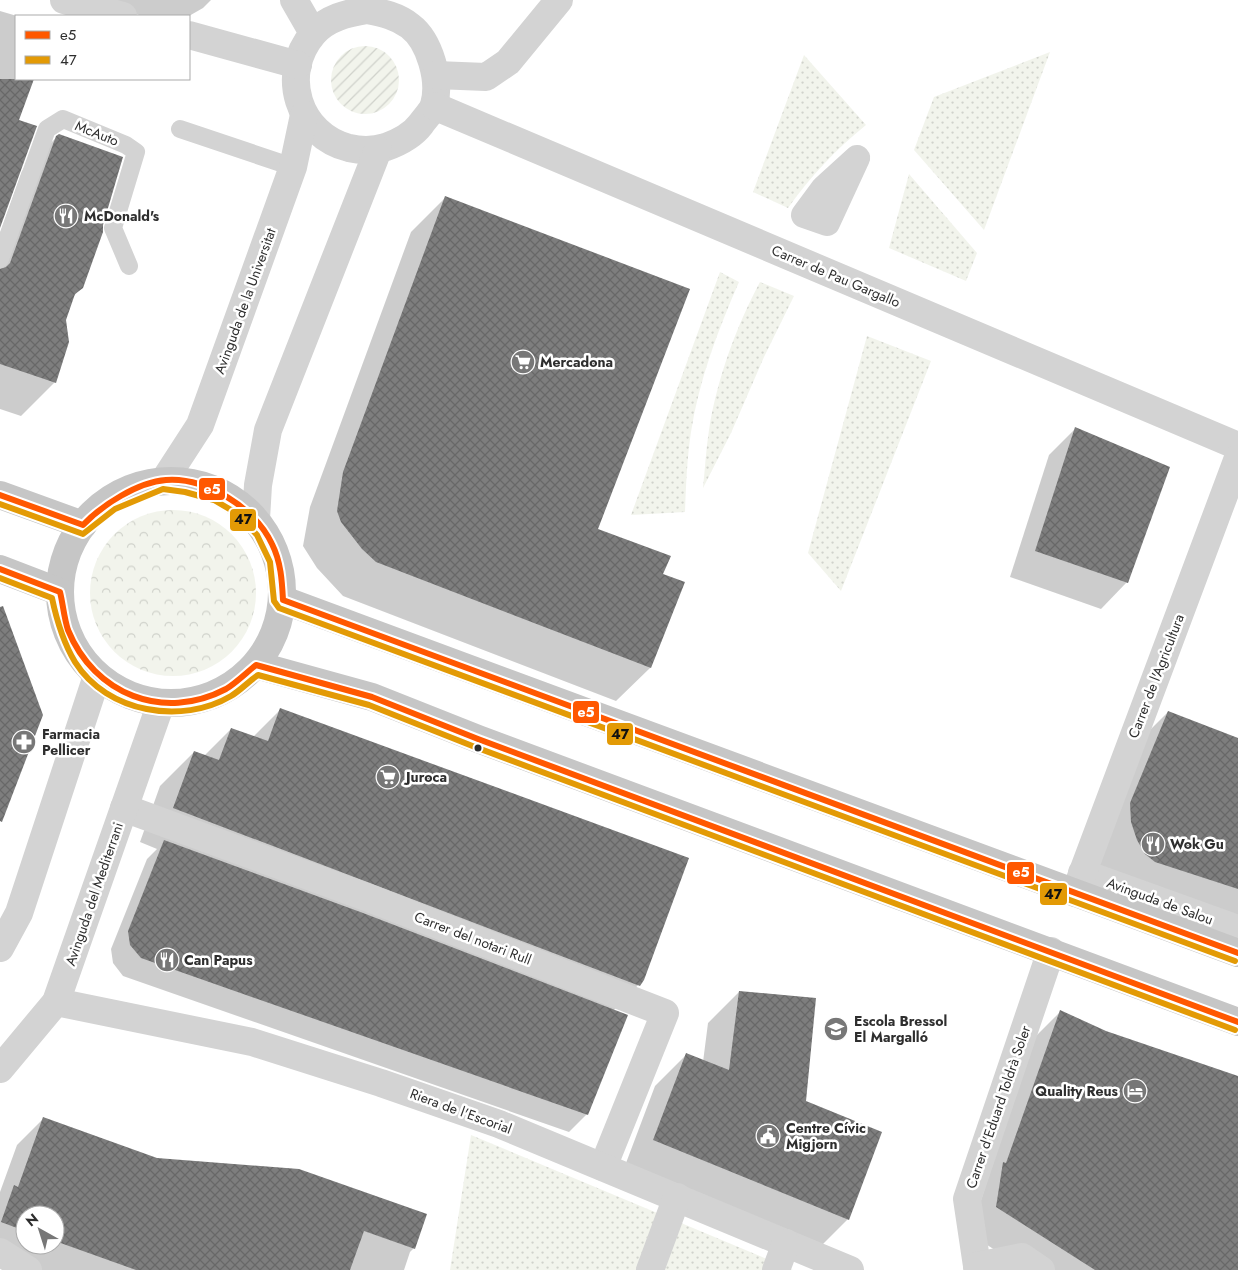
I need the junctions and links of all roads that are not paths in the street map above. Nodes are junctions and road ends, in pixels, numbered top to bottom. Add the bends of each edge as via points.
1 (64, 0) edge
2 (294, 0) edge
3 (559, 0) edge
4 (119, 15) edge
5 (313, 33) junction
6 (190, 35) edge
7 (298, 65) junction
8 (436, 75) junction
9 (434, 106) junction
10 (304, 115) junction
11 (180, 129) dead end
12 (378, 150) junction
13 (293, 168) junction
14 (0, 259) edge
15 (129, 266) dead end
16 (1238, 446) edge
17 (1238, 458) edge
18 (165, 479) junction
19 (0, 495) edge
20 (256, 519) junction
21 (83, 525) junction
22 (0, 569) edge
23 (60, 592) junction
24 (283, 600) junction
25 (256, 665) junction
26 (97, 676) junction
27 (161, 703) junction
28 (124, 808) junction
29 (1079, 883) junction
30 (1238, 929) edge
31 (0, 948) edge
32 (1051, 951) junction
33 (1238, 953) edge
34 (56, 1002) junction
35 (1238, 1022) edge
36 (0, 1069) edge
37 (603, 1167) junction
38 (677, 1197) junction
39 (786, 1243) junction
40 (0, 1252) edge
41 (976, 1268) edge
42 (28, 1270) edge
43 (650, 1270) edge
44 (776, 1270) edge
45 (850, 1270) edge
46 (1041, 1270) edge

1 - 4 street
2 - 5 street
3 - 8 street via 508,62 486,77
5 - 7 street
5 - 8 street via 348,12 367,10 391,15 411,26 427,46
6 - 7 street
7 - 10 street via 296,93
8 - 9 street
9 - 12 street via 417,129 400,142
9 - 16 street, Carrer de Pau Gargallo
10 - 12 street via 317,132 336,144 362,151
10 - 13 street, Avinguda de la Universitat
11 - 13 lane
12 - 20 street via 268,430 258,485
13 - 18 street, Avinguda de la Universitat via 200,425
14 - 15 lane, McAuto via 47,129 62,119 136,152 113,228
17 - 29 street, Carrer de l'Agricultura
18 - 20 main road via 208,486 234,500
18 - 21 main road via 114,497 99,507
19 - 21 main road
20 - 24 main road via 278,558
21 - 23 main road via 68,550 60,577
22 - 23 main road
23 - 26 main road via 61,611 73,646
24 - 25 main road via 279,623
24 - 29 main road
25 - 27 main road via 246,676 220,693 191,702
25 - 32 main road via 372,697
26 - 27 main road via 121,692
26 - 31 street via 19,913
27 - 28 street, Avinguda del Mediterrani
28 - 34 street, Avinguda del Mediterrani
28 - 37 street, Carrer del notari Rull via 369,898 665,1013
29 - 30 street, Avinguda de Salou
29 - 33 main road
32 - 35 main road
32 - 41 street, Carrer d'Eduard Toldrà Soler via 967,1199
34 - 36 street, Avinguda del Mediterrani
34 - 37 street, Riera de l'Escorial via 252,1042 490,1121
37 - 38 street, Riera de l'Escorial
38 - 39 street, Riera de l'Escorial
38 - 43 street
39 - 44 street
39 - 45 street, Riera de l'Escorial
40 - 42 street
41 - 46 street via 1022,1257

